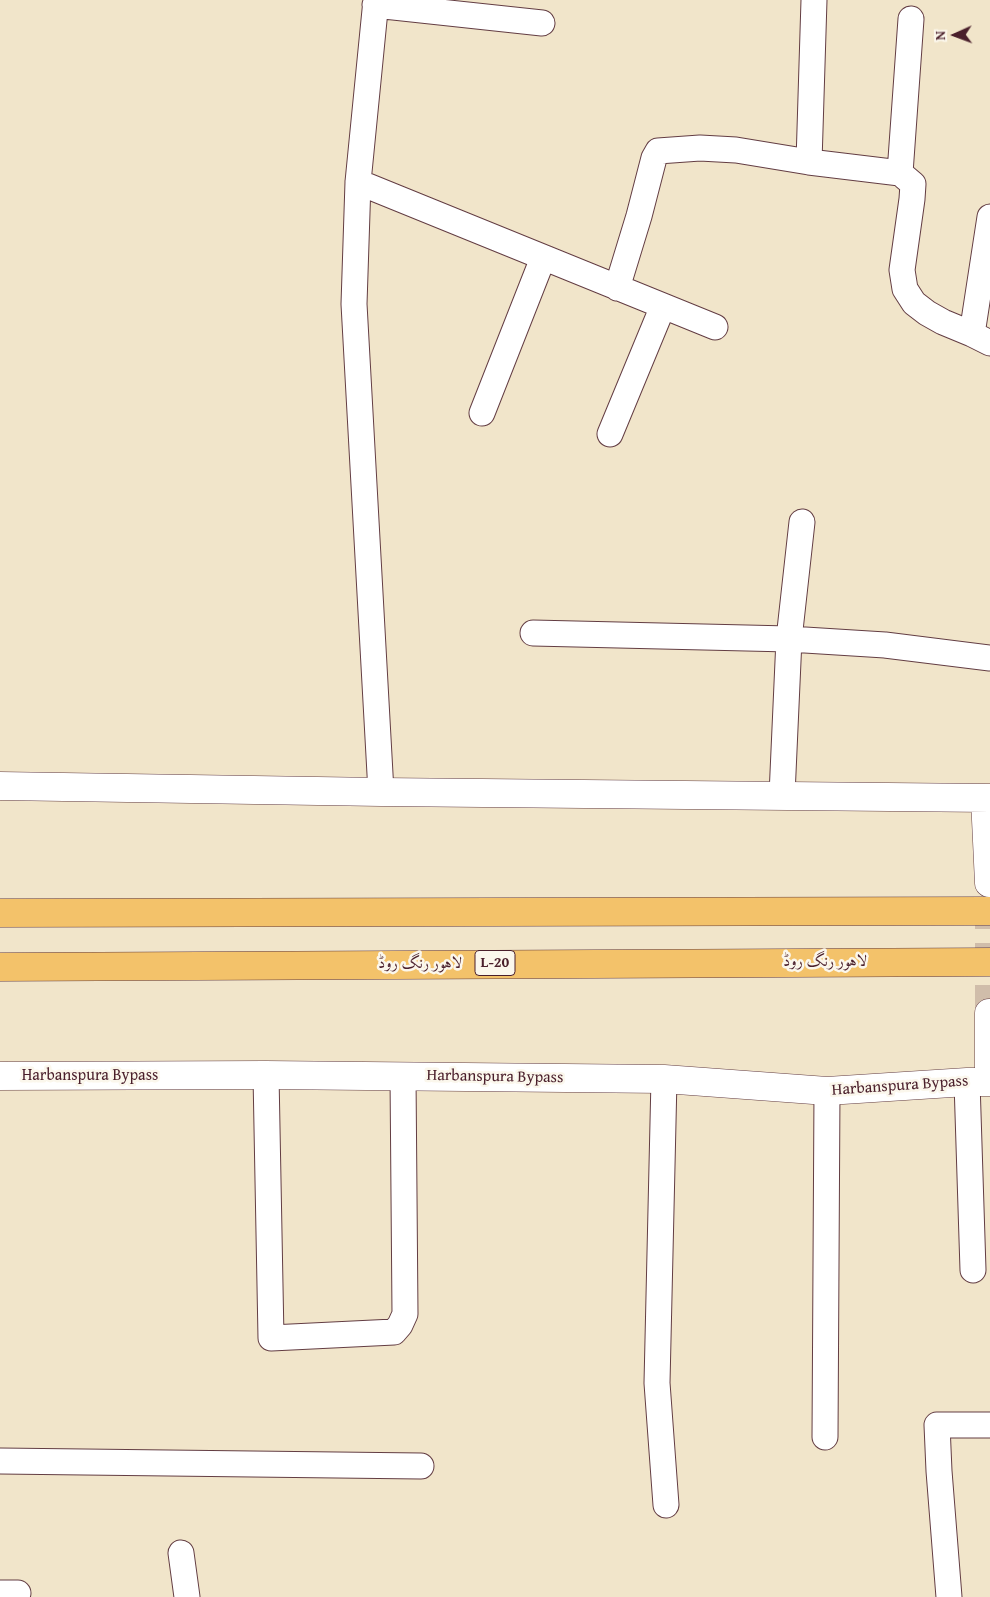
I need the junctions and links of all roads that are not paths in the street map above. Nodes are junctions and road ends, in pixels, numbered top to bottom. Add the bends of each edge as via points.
1 (814, 0) edge
2 (376, 3) edge
3 (498, 10) edge
4 (911, 19) dead end
5 (542, 23) dead end
6 (809, 162) junction
7 (900, 173) junction
8 (358, 182) junction
9 (990, 217) edge
10 (543, 258) junction
11 (617, 288) junction
12 (662, 306) junction
13 (715, 327) dead end
14 (981, 338) edge
15 (482, 414) dead end
16 (610, 434) dead end
17 (802, 522) dead end
18 (533, 633) dead end
19 (789, 639) junction
20 (990, 658) edge
21 (0, 786) edge
22 (381, 792) junction
23 (782, 795) junction
24 (987, 798) edge
25 (989, 883) edge
26 (990, 911) edge
27 (0, 913) edge
28 (990, 962) edge
29 (0, 966) edge
30 (989, 1013) edge
31 (266, 1075) junction
32 (0, 1076) edge
33 (403, 1076) junction
34 (664, 1079) junction
35 (982, 1082) edge
36 (827, 1091) junction
37 (973, 1270) dead end
38 (990, 1425) edge
39 (824, 1436) dead end
40 (0, 1461) edge
41 (420, 1466) dead end
42 (666, 1505) dead end
43 (181, 1553) dead end
44 (187, 1597) edge
45 (949, 1597) edge

1 - 6 street
2 - 3 street
2 - 8 street
3 - 5 street
4 - 7 street
6 - 7 street
6 - 11 street via 736,150 658,151
7 - 14 street via 913,184 902,270 905,289 926,313
8 - 10 street
8 - 22 street via 354,304
9 - 14 street
10 - 11 street
10 - 15 street
11 - 12 street
12 - 13 street
12 - 16 street
17 - 19 street
18 - 19 street
19 - 20 street via 885,645
19 - 23 street
21 - 22 street
22 - 23 street
23 - 24 street
24 - 25 street
26 - 27 highway
28 - 29 highway, لاہور رنگ روڈ / L-20
30 - 35 street
31 - 32 street, Harbanspura Bypass
31 - 33 street, Harbanspura Bypass
31 - 33 street via 270,1338 394,1332 400,1325 405,1314
33 - 34 street, Harbanspura Bypass
34 - 36 street, Harbanspura Bypass
34 - 42 street via 657,1383
35 - 36 street, Harbanspura Bypass
35 - 37 street
36 - 39 street
38 - 45 street via 937,1425
40 - 41 street
43 - 44 street

